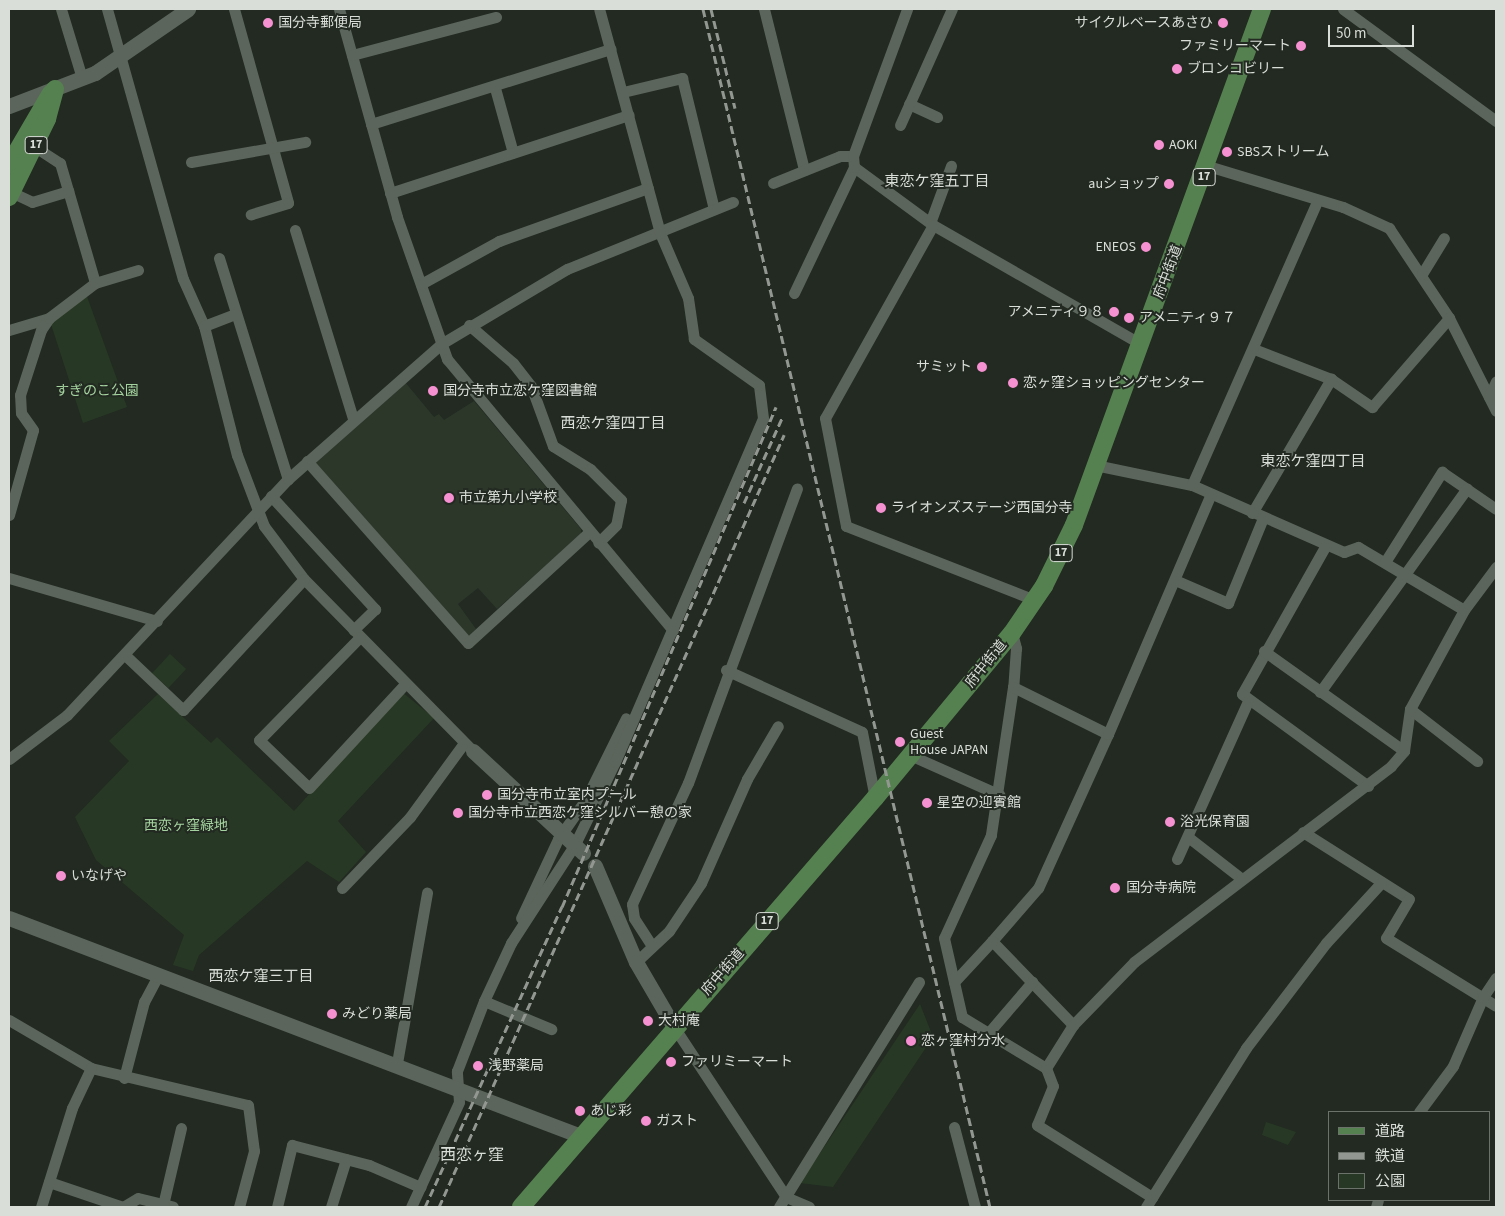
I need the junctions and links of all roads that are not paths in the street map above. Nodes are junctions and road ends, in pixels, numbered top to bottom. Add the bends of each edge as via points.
1 (61, 9) edge
2 (107, 9) edge
3 (188, 9) edge
4 (234, 9) edge
5 (339, 9) edge
6 (599, 9) edge
7 (764, 9) edge
8 (907, 9) edge
9 (952, 9) edge
10 (1262, 9) edge
11 (1343, 9) edge
12 (496, 17) dead end
13 (611, 49) junction
14 (352, 55) junction
15 (122, 57) junction
16 (82, 78) junction
17 (495, 88) junction
18 (55, 89) junction
19 (623, 92) junction
20 (909, 104) junction
21 (9, 106) edge
22 (629, 116) junction
23 (936, 117) dead end
24 (1496, 121) edge
25 (371, 124) junction
26 (900, 125) dead end
27 (305, 142) dead end
28 (35, 147) junction
29 (270, 147) junction
30 (513, 153) junction
31 (854, 161) junction
32 (191, 162) dead end
33 (9, 165) edge
34 (951, 166) dead end
35 (1208, 166) junction
36 (804, 170) junction
37 (773, 183) dead end
38 (648, 188) junction
39 (68, 191) junction
40 (390, 193) junction
41 (10, 194) edge
42 (1317, 201) junction
43 (733, 202) dead end
44 (714, 209) junction
45 (251, 214) dead end
46 (931, 224) junction
47 (295, 230) dead end
48 (660, 232) junction
49 (1444, 238) dead end
50 (220, 258) dead end
51 (138, 270) dead end
52 (1422, 274) junction
53 (95, 283) junction
54 (421, 284) junction
55 (794, 293) dead end
56 (236, 314) junction
57 (48, 318) junction
58 (1449, 318) junction
59 (468, 325) junction
60 (204, 326) junction
61 (9, 330) edge
62 (441, 344) junction
63 (1141, 344) junction
64 (1254, 349) junction
65 (1330, 379) junction
66 (1496, 381) edge
67 (1489, 397) junction
68 (1496, 411) edge
69 (353, 419) junction
70 (307, 461) junction
71 (1095, 466) junction
72 (288, 479) junction
73 (1192, 485) junction
74 (796, 488) dead end
75 (1467, 488) junction
76 (1211, 494) junction
77 (271, 496) junction
78 (1496, 509) edge
79 (257, 511) junction
80 (9, 515) edge
81 (1257, 516) junction
82 (589, 532) junction
83 (598, 543) junction
84 (1326, 545) junction
85 (1385, 562) junction
86 (1496, 567) edge
87 (1406, 576) junction
88 (9, 578) edge
89 (304, 580) junction
90 (1175, 580) junction
91 (1035, 600) junction
92 (1464, 610) junction
93 (157, 621) junction
94 (673, 630) junction
95 (1012, 633) junction
96 (356, 634) junction
97 (1264, 652) junction
98 (125, 655) junction
99 (726, 670) junction
100 (405, 684) junction
101 (1013, 688) junction
102 (1320, 692) junction
103 (1248, 701) junction
104 (1410, 709) junction
105 (637, 710) junction
106 (778, 726) dead end
107 (1108, 734) junction
108 (468, 747) junction
109 (1404, 751) junction
110 (910, 756) junction
111 (9, 759) edge
112 (1477, 761) dead end
113 (1368, 786) junction
114 (1000, 795) junction
115 (875, 798) junction
116 (1303, 832) junction
117 (1188, 836) junction
118 (579, 848) junction
119 (1177, 859) dead end
120 (595, 866) dead end
121 (1242, 879) junction
122 (1380, 883) junction
123 (342, 888) dead end
124 (427, 893) dead end
125 (9, 918) edge
126 (513, 939) junction
127 (992, 941) junction
128 (652, 946) junction
129 (636, 962) junction
130 (159, 974) junction
131 (1496, 978) edge
132 (919, 982) dead end
133 (954, 982) junction
134 (1032, 982) junction
135 (1483, 997) junction
136 (484, 1001) junction
137 (1496, 1006) edge
138 (9, 1020) edge
139 (1073, 1025) junction
140 (674, 1027) junction
141 (551, 1029) dead end
142 (990, 1031) junction
143 (397, 1063) junction
144 (91, 1068) junction
145 (1046, 1068) junction
146 (124, 1078) junction
147 (457, 1086) junction
148 (1420, 1111) edge
149 (954, 1127) dead end
150 (181, 1128) dead end
151 (583, 1136) junction
152 (346, 1160) junction
153 (50, 1182) junction
154 (420, 1187) junction
155 (786, 1197) junction
156 (1149, 1202) edge
157 (528, 1205) edge
158 (168, 1206) edge
159 (41, 1207) edge
160 (239, 1207) edge
161 (276, 1207) edge
162 (331, 1207) edge
163 (411, 1207) edge
164 (779, 1207) edge
165 (809, 1207) edge
166 (975, 1207) edge

1 - 16 street
2 - 15 street
3 - 15 street
4 - 29 street
5 - 14 street
6 - 13 street
7 - 36 street
8 - 31 street
9 - 20 street
10 - 35 main road, 府中街道 / 17
11 - 24 street
12 - 14 street
13 - 17 street
13 - 19 street
14 - 25 street
15 - 16 street
15 - 60 street via 183,279
16 - 18 street
17 - 25 street
17 - 30 street
18 - 21 street
18 - 28 main road, 17
18 - 33 main road, 17
19 - 22 street
19 - 44 street via 682,78
20 - 23 street
20 - 26 street
22 - 30 street
22 - 38 street
25 - 40 street
27 - 29 street
28 - 39 street via 60,163
28 - 41 main road, 17
29 - 32 street
29 - 45 street via 288,203
30 - 40 street
31 - 36 street
31 - 46 street
31 - 55 street
34 - 46 street
35 - 42 street
35 - 63 main road, 府中街道 / 17
36 - 37 street
38 - 48 street
38 - 54 street via 500,241
39 - 41 street via 32,202
39 - 53 street
40 - 54 street
42 - 52 street via 1343,207 1389,228
42 - 64 street
43 - 44 street
44 - 48 street
46 - 63 street
46 - 91 street via 825,418 846,526
47 - 69 street
48 - 59 street via 567,269
48 - 94 street via 688,298 694,339 759,385 763,418
49 - 52 street
50 - 56 street
51 - 53 street
52 - 58 street
53 - 57 street
54 - 62 street
56 - 60 street
56 - 72 street
57 - 61 street
57 - 80 street via 36,340 18,405 33,430
58 - 65 street via 1372,407
58 - 67 street
59 - 62 street
59 - 83 street via 513,363 531,386 553,446 590,470 621,500 616,524
60 - 79 street via 237,454
62 - 69 street
62 - 82 street via 448,359
63 - 71 main road, 府中街道 / 17
64 - 65 street
64 - 73 street
65 - 81 street
66 - 67 street
67 - 68 street
69 - 70 street
70 - 72 street
70 - 82 street via 468,643
71 - 73 street
71 - 91 main road, 府中街道 / 17 via 1074,525
72 - 77 street
73 - 76 street
74 - 99 street
75 - 78 street
75 - 85 street via 1442,472
75 - 87 street
76 - 81 street
76 - 90 street
77 - 79 street
77 - 96 street via 375,609
79 - 89 street via 273,544
79 - 93 street
81 - 84 street
81 - 90 street via 1228,603
82 - 83 street
83 - 94 street
84 - 85 street via 1344,552 1358,547
84 - 97 street
85 - 87 street
86 - 92 street
87 - 92 street
87 - 102 street
88 - 93 street
89 - 96 street
89 - 98 street via 183,710
90 - 107 street
91 - 95 main road, 府中街道 / 17
92 - 104 street
93 - 98 street
94 - 105 street
95 - 101 street via 1016,648
95 - 110 main road, 府中街道 / 17
96 - 100 street
96 - 100 street via 259,740 309,788
97 - 102 street
97 - 103 street via 1242,694
98 - 111 street via 66,715
99 - 115 street via 862,732
99 - 128 street via 688,783 632,904 634,918
100 - 108 street
101 - 107 street
101 - 114 street
102 - 109 street
103 - 113 street
103 - 117 street
104 - 109 street
104 - 112 street
105 - 118 street
105 - 126 street via 628,715 571,822 558,839
106 - 128 street via 747,779 702,883 669,930
107 - 127 street via 1038,888
108 - 118 street
108 - 123 street via 410,817
109 - 113 street
110 - 114 street
110 - 115 main road, 府中街道 / 17
113 - 116 street
114 - 133 street via 984,855 944,938
115 - 140 main road, 府中街道 / 17
116 - 121 street
116 - 122 street
117 - 119 street
117 - 121 street
118 - 126 street
120 - 129 street
121 - 139 street via 1134,962
122 - 135 street via 1409,899 1386,938
122 - 156 street via 1326,943 1246,1048
124 - 143 street
125 - 130 street
126 - 136 street
127 - 133 street
127 - 134 street
128 - 129 street
129 - 140 street
130 - 143 street
130 - 146 street via 144,1002
131 - 135 street
132 - 155 street
133 - 142 street via 962,1017
134 - 139 street
134 - 142 street
135 - 137 street
135 - 148 street via 1453,1066
136 - 141 street
136 - 147 street via 457,1071
138 - 144 street
139 - 145 street
140 - 151 main road, 府中街道 / 17
140 - 155 street
142 - 145 street
143 - 147 street
144 - 146 street
144 - 153 street via 72,1108
145 - 156 street via 1053,1086 1037,1125
146 - 160 street via 248,1105 254,1150
147 - 151 street
147 - 154 street via 459,1102
149 - 166 street
150 - 158 street
151 - 157 main road, 府中街道 / 17
152 - 154 street
152 - 161 street via 292,1145
152 - 162 street
153 - 158 street via 123,1207 138,1198
153 - 159 street
154 - 163 street
155 - 164 street
155 - 165 street

